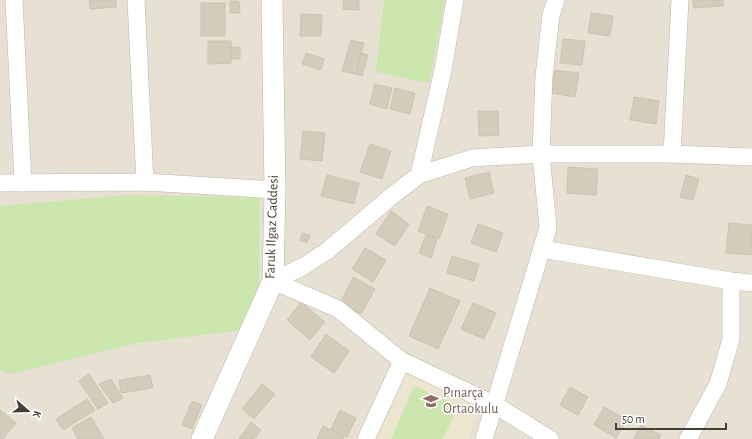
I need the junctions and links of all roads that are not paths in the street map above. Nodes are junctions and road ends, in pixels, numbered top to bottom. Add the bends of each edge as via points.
1 (14, 0) edge
2 (136, 0) edge
3 (272, 0) edge
4 (455, 0) edge
5 (556, 0) edge
6 (680, 0) edge
7 (541, 154) junction
8 (672, 154) junction
9 (752, 157) edge
10 (419, 174) junction
11 (0, 182) edge
12 (23, 182) junction
13 (145, 182) junction
14 (275, 190) junction
15 (542, 249) junction
16 (273, 281) junction
17 (731, 281) junction
18 (752, 283) edge
19 (402, 361) junction
20 (495, 405) junction
21 (202, 439) edge
22 (366, 439) edge
23 (484, 439) edge
24 (550, 439) edge
25 (688, 439) edge

1 - 12 street
2 - 13 street
3 - 14 street, Faruk Ilgaz Caddesi
4 - 10 street via 443,70
5 - 7 street via 551,15 544,76
6 - 8 street
7 - 8 street
7 - 10 street via 472,158
7 - 15 street via 548,228
8 - 9 street
10 - 16 street via 327,251
11 - 12 street
12 - 13 street
13 - 14 street
14 - 16 street, Faruk Ilgaz Caddesi
15 - 17 street
15 - 20 street
16 - 19 street via 338,309
16 - 21 street, Faruk Ilgaz Caddesi
17 - 18 street
17 - 25 street via 731,338 723,369 718,384
19 - 20 street
19 - 22 street
20 - 23 street
20 - 24 street

